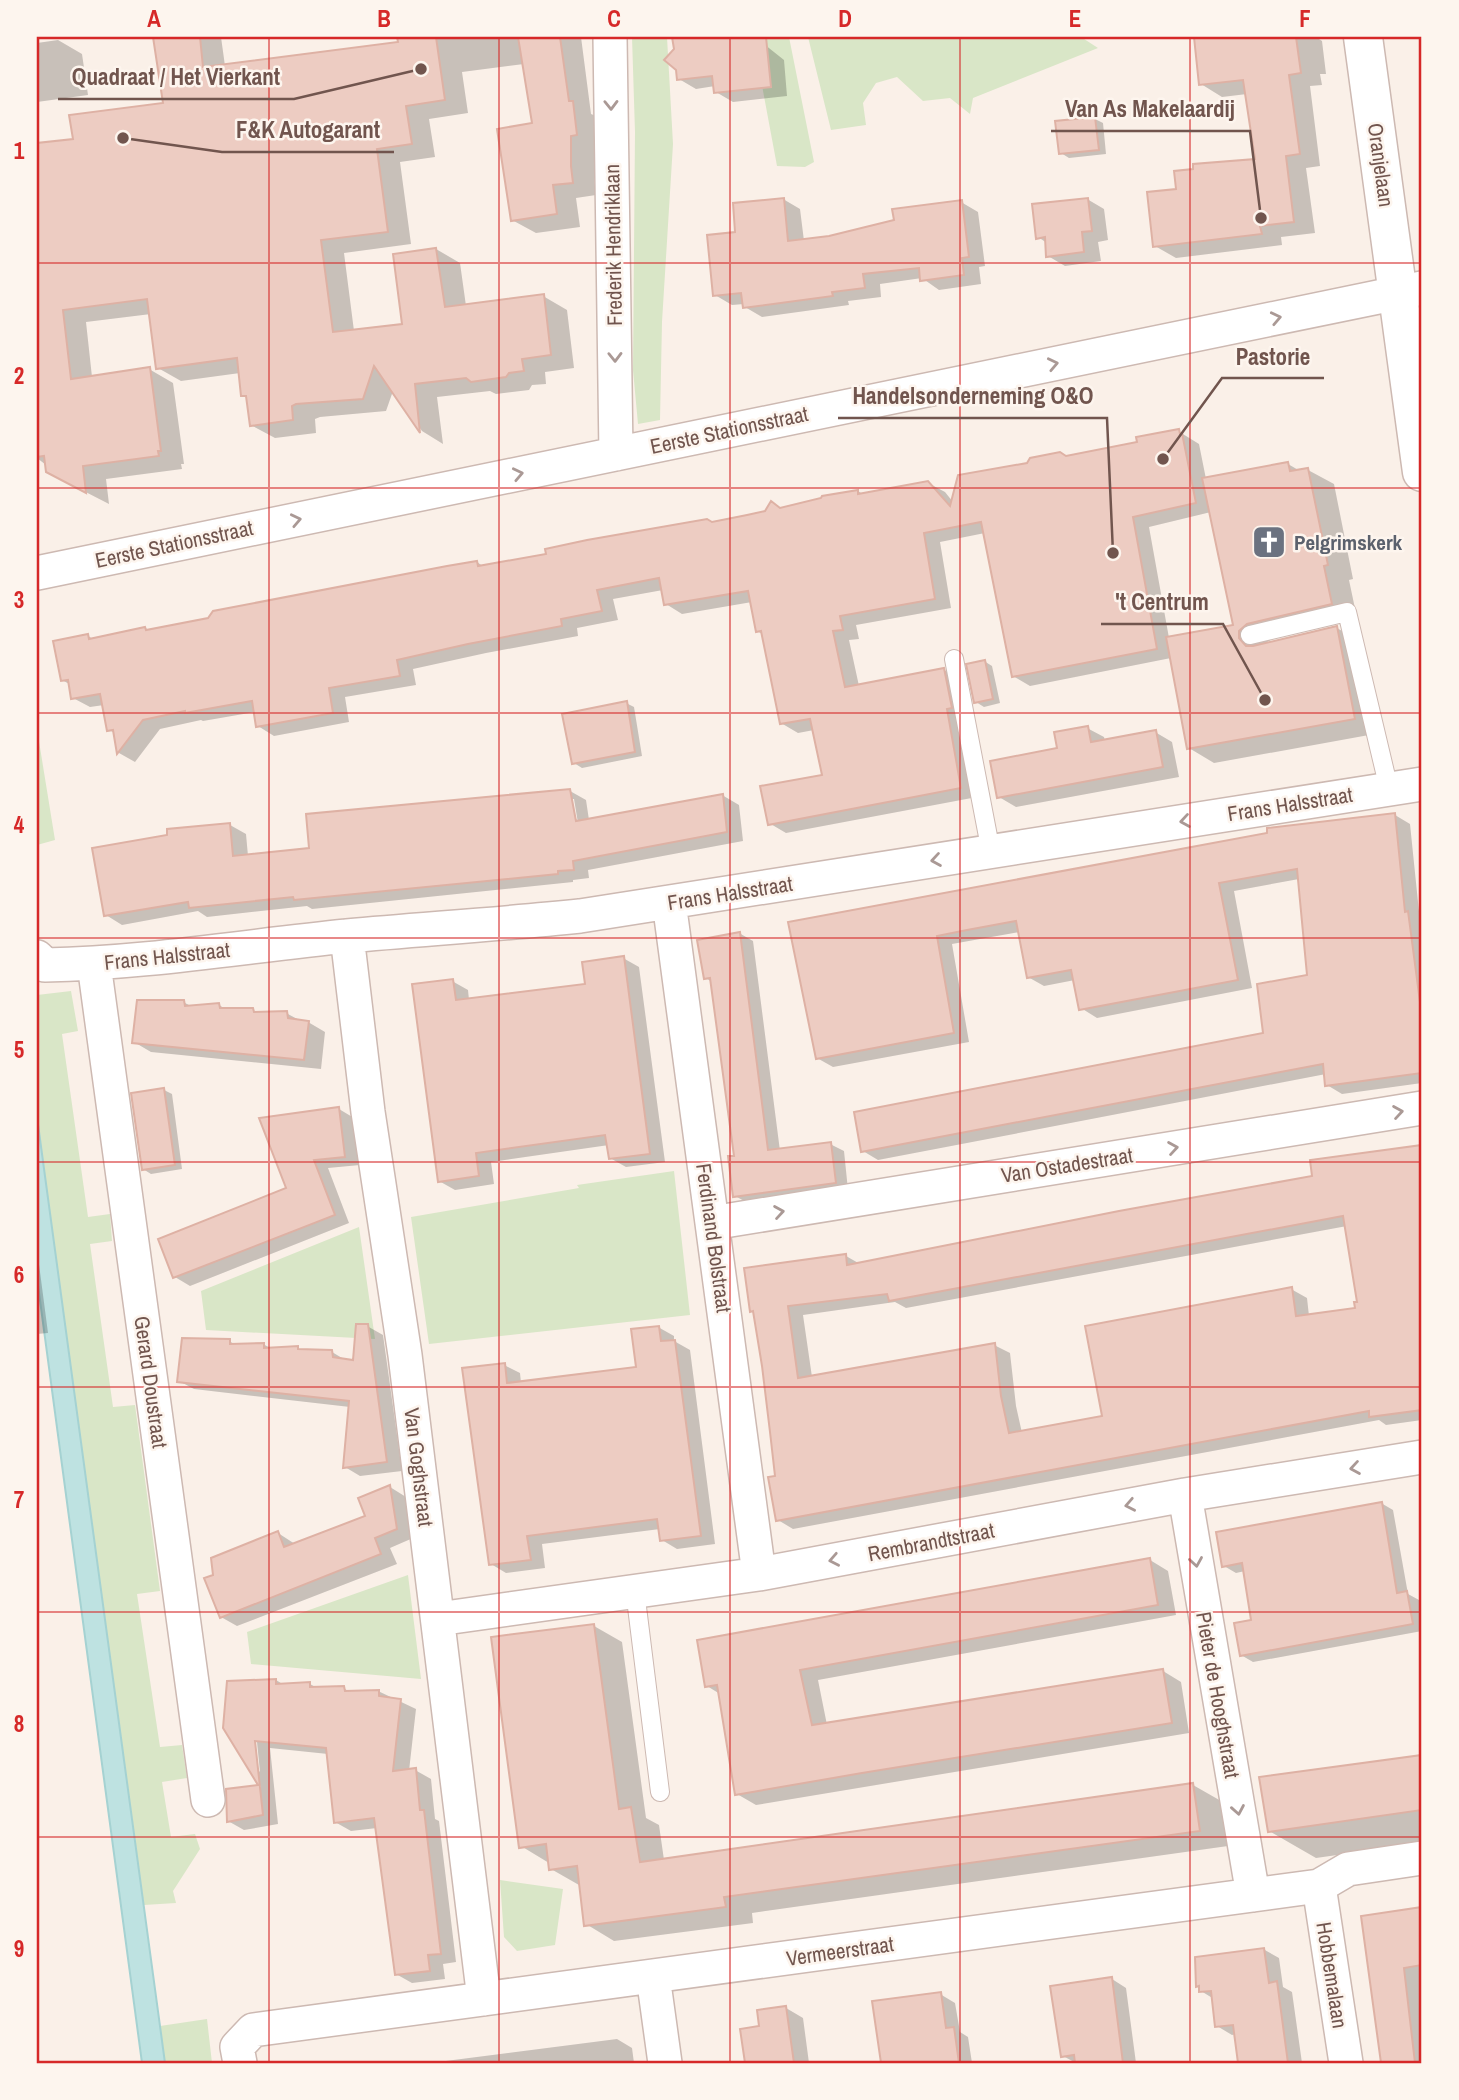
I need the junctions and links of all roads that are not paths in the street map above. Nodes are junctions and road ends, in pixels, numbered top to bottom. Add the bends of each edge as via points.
1 (610, 37) edge
2 (1363, 37) edge
3 (1410, 291) edge
4 (616, 454) junction
5 (1422, 472) edge
6 (37, 573) edge
7 (1250, 635) dead end
8 (954, 659) dead end
9 (1422, 783) edge
10 (1389, 789) junction
11 (991, 852) junction
12 (669, 902) junction
13 (347, 936) junction
14 (37, 957) edge
15 (94, 964) junction
16 (1422, 1108) edge
17 (712, 1223) junction
18 (1422, 1457) edge
19 (1185, 1495) junction
20 (759, 1574) junction
21 (635, 1591) junction
22 (438, 1619) junction
23 (660, 1792) dead end
24 (208, 1800) dead end
25 (1422, 1858) edge
26 (1319, 1886) junction
27 (1253, 1895) junction
28 (653, 1976) junction
29 (484, 1999) junction
30 (240, 2063) edge
31 (665, 2063) edge
32 (1346, 2063) edge

1 -> 4 street, Frederik Hendriklaan
2 - 3 street, Oranjelaan via 1385,191
4 -> 3 street, Eerste Stationsstraat
3 - 5 street, Oranjelaan
6 -> 4 street, Eerste Stationsstraat
7 - 10 lane via 1347,612
8 - 11 lane
9 - 10 street, Frans Halsstraat
10 -> 11 street, Frans Halsstraat
11 -> 12 street, Frans Halsstraat
12 - 13 street, Frans Halsstraat via 506,924
12 - 17 street, Ferdinand Bolstraat
13 - 15 street, Frans Halsstraat
13 - 22 street, Van Goghstraat
14 - 15 street, Frans Halsstraat via 45,965
15 - 24 street, Gerard Doustraat
17 -> 16 street, Van Ostadestraat
17 - 20 street, Ferdinand Bolstraat
18 -> 19 street, Rembrandtstraat
19 -> 20 street, Rembrandtstraat
19 -> 27 street, Pieter de Hooghstraat
20 - 21 street, Rembrandtstraat
21 - 22 street, Rembrandtstraat
21 - 23 lane
22 - 29 street, Van Goghstraat
25 - 26 street, Vermeerstraat via 1349,1869
26 - 27 street, Vermeerstraat
26 - 32 street, Hobbemalaan
27 - 28 street, Vermeerstraat
28 - 29 street, Vermeerstraat
28 - 31 street
29 - 30 street, Vermeerstraat via 253,2030 237,2047

